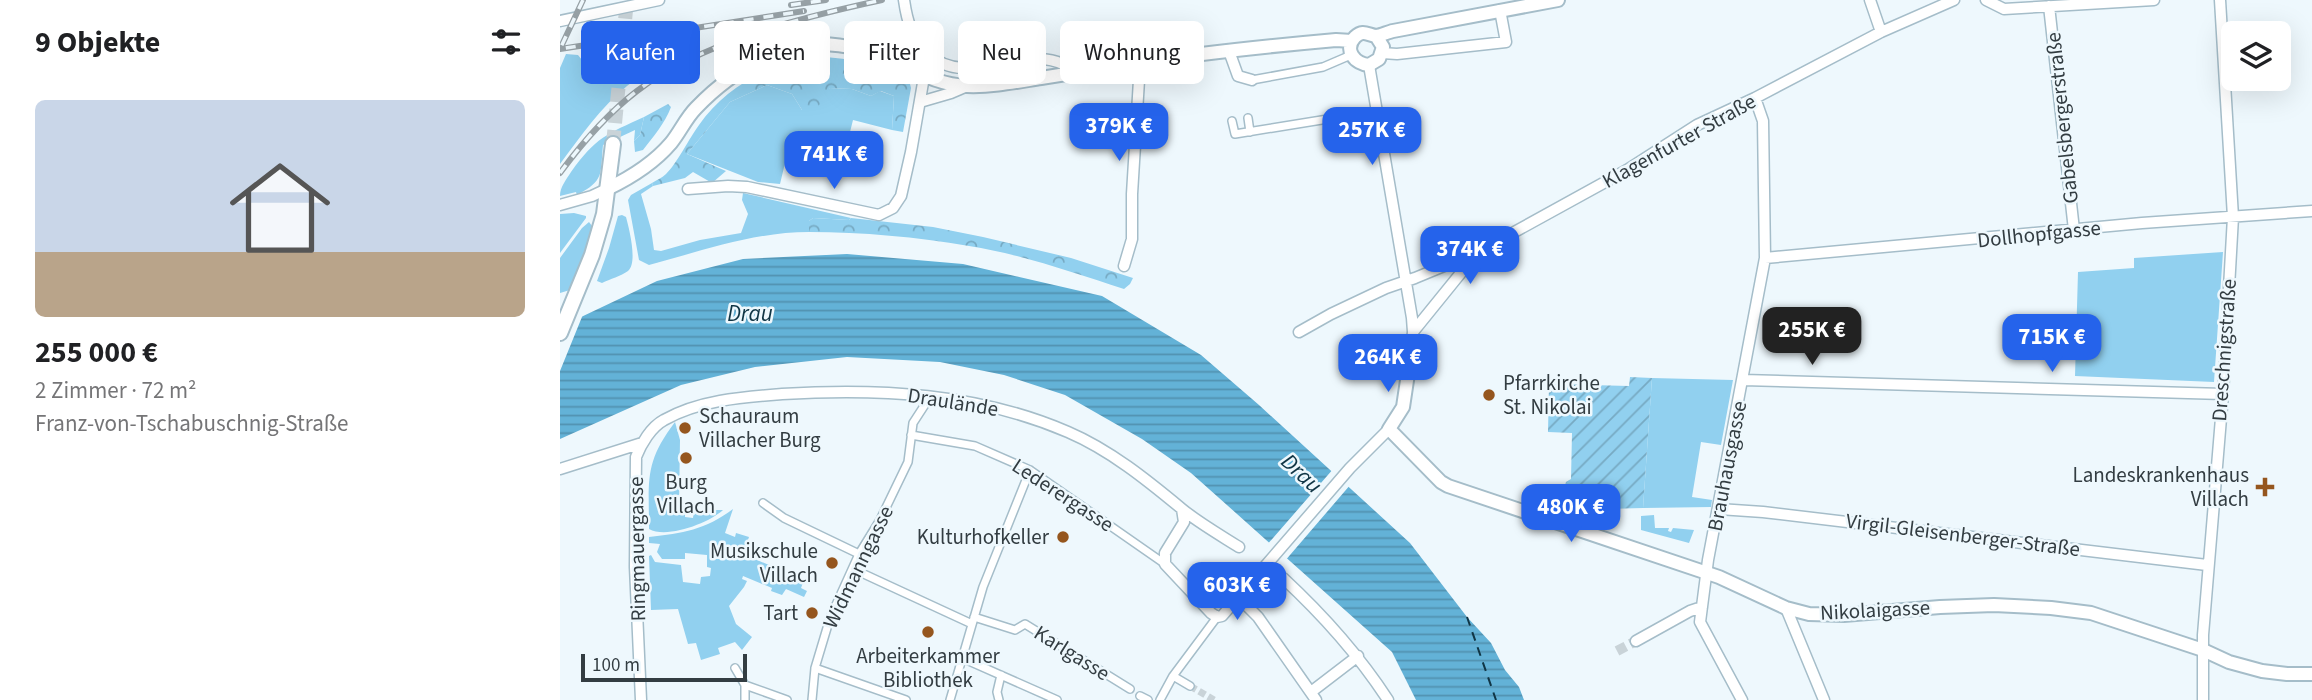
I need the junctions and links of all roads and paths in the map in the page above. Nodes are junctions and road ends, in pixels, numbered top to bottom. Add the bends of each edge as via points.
1 (659, 0) edge
2 (904, 0) edge
3 (1558, 0) edge
4 (1870, 0) edge
5 (1954, 0) edge
6 (1986, 0) edge
7 (2154, 0) edge
8 (2220, 0) edge
9 (2049, 6) junction
10 (1500, 10) junction
11 (560, 21) edge
12 (1881, 32) junction
13 (1377, 36) junction
14 (1352, 41) junction
15 (844, 47) edge
16 (1229, 51) junction
17 (1382, 53) junction
18 (1204, 54) edge
19 (1351, 55) junction
20 (1060, 62) edge
21 (1369, 65) junction
22 (1060, 75) edge
23 (1252, 80) joint
24 (944, 81) edge
25 (923, 84) edge
26 (1139, 84) edge
27 (967, 86) junction
28 (1755, 98) junction
29 (920, 102) junction
30 (1371, 113) dead end
31 (1248, 118) dead end
32 (1232, 121) dead end
33 (1250, 132) junction
34 (613, 144) tunnel mouth
35 (607, 189) junction
36 (688, 189) dead end
37 (560, 205) edge
38 (2312, 211) edge
39 (2233, 217) junction
40 (2074, 230) junction
41 (1478, 252) junction
42 (1765, 258) junction
43 (1124, 266) dead end
44 (1405, 281) junction
45 (1299, 332) dead end
46 (1413, 332) junction
47 (560, 333) edge
48 (1409, 367) joint
49 (1743, 380) junction
50 (2223, 394) junction
51 (926, 403) dead end
52 (1389, 429) junction
53 (911, 435) junction
54 (642, 443) junction
55 (560, 469) edge
56 (1030, 470) junction
57 (763, 503) dead end
58 (1182, 509) junction
59 (1719, 509) junction
60 (1239, 547) dead end
61 (859, 554) junction
62 (1165, 564) junction
63 (2207, 565) junction
64 (853, 569) junction
65 (1706, 572) junction
66 (1283, 578) dead end
67 (1238, 597) junction
68 (1702, 607) junction
69 (1786, 608) junction
70 (1217, 617) junction
71 (973, 620) junction
72 (1636, 640) tunnel mouth
73 (2203, 650) junction
74 (1358, 656) junction
75 (962, 658) junction
76 (815, 667) junction
77 (735, 668) dead end
78 (2312, 674) edge
79 (1000, 675) junction
80 (1173, 676) junction
81 (746, 685) junction
82 (1190, 686) tunnel mouth
83 (1130, 689) dead end
84 (1313, 696) edge
85 (641, 700) edge
86 (745, 700) edge
87 (786, 700) edge
88 (812, 700) edge
89 (906, 700) edge
90 (950, 700) edge
91 (999, 700) edge
92 (1057, 700) edge
93 (1160, 700) edge
94 (1388, 700) edge
95 (1742, 700) edge
96 (1824, 700) edge
97 (2203, 700) edge

1 - 11 street
2 - 20 street via 919,46 948,66 977,68 1041,58
3 - 10 street
4 - 12 street
5 - 12 street, Klagenfurter Straße
6 - 9 street via 2004,9
7 - 9 street
8 - 39 street, Dreschnigstraße
9 - 40 street, Gabelsbergerstraße
10 - 13 street
10 - 17 street via 1506,42
12 - 28 street, Klagenfurter Straße
13 - 14 street via 1366,32
13 - 17 street
14 - 16 street
14 - 19 street
15 - 35 street via 819,44 786,50 750,65 722,83 694,110 647,166
16 - 18 street
16 - 23 street via 1238,76
17 - 21 street
19 - 21 street
19 - 23 street via 1323,67
21 - 44 street
22 - 27 street
24 - 27 street
25 - 29 street
26 - 43 street via 1132,239
27 - 29 street
28 - 41 street, Klagenfurter Straße via 1697,125 1627,170
28 - 42 street, Brauhausgasse via 1763,121
29 - 36 street via 901,196 893,208 879,215 747,187
30 - 33 street
31 - 33 street
32 - 33 street via 1234,134
34 - 35 main road
35 - 37 street
35 - 47 main road via 592,256
38 - 39 street, Dollhopfgasse
39 - 40 street, Dollhopfgasse
39 - 50 street, Dreschnigstraße
40 - 42 street, Dollhopfgasse
41 - 44 street, Klagenfurter Straße
41 - 46 street, Klagenfurter Straße
42 - 49 street, Brauhausgasse
44 - 45 street, Klagenfurter Straße
44 - 46 street
46 - 48 street
48 - 52 street via 1403,407
49 - 50 street
49 - 59 street, Brauhausgasse
50 - 63 street, Dreschnigstraße
51 - 53 street, Widmanngasse
52 - 65 street, Nikolaigasse via 1441,482
52 - 67 street
53 - 56 street, Lederergasse via 975,446
53 - 61 street, Widmanngasse via 908,462
54 - 55 street, Ringmauergasse
54 - 58 street, Draulände via 662,421 728,399 830,392 916,394 994,407 1070,432 1145,478
54 - 85 street, Ringmauergasse via 635,478
56 - 62 street, Lederergasse
56 - 71 street
57 - 61 street via 784,519
58 - 60 street, Draulände
58 - 62 street via 1184,522 1165,553
59 - 63 street, Virgil-Gleisenberger-Straße
59 - 65 street, Brauhausgasse
61 - 64 street, Widmanngasse
62 - 70 street, Lederergasse
63 - 73 street, Dreschnigstraße
64 - 71 street
64 - 76 street, Widmanngasse via 830,618
65 - 68 street, Brauhausgasse
65 - 69 street, Nikolaigasse
66 - 74 street
67 - 70 street
67 - 84 street via 1258,617
68 - 72 street
68 - 95 street, Brauhausgasse via 1700,622
69 - 73 street, Nikolaigasse via 1844,615 1953,606 2052,608 2091,613
69 - 96 street
70 - 80 street
71 - 75 street
71 - 83 street, Karlgasse via 1015,630 1025,624
73 - 78 street, Nikolaigasse via 2262,671
73 - 97 street, Dreschnigstraße
74 - 84 street
74 - 94 street
75 - 79 street
75 - 90 street
76 - 88 street, Widmanngasse
76 - 89 street
77 - 81 street
79 - 91 street
79 - 92 street
80 - 82 street
80 - 93 street
81 - 86 street
81 - 87 street

